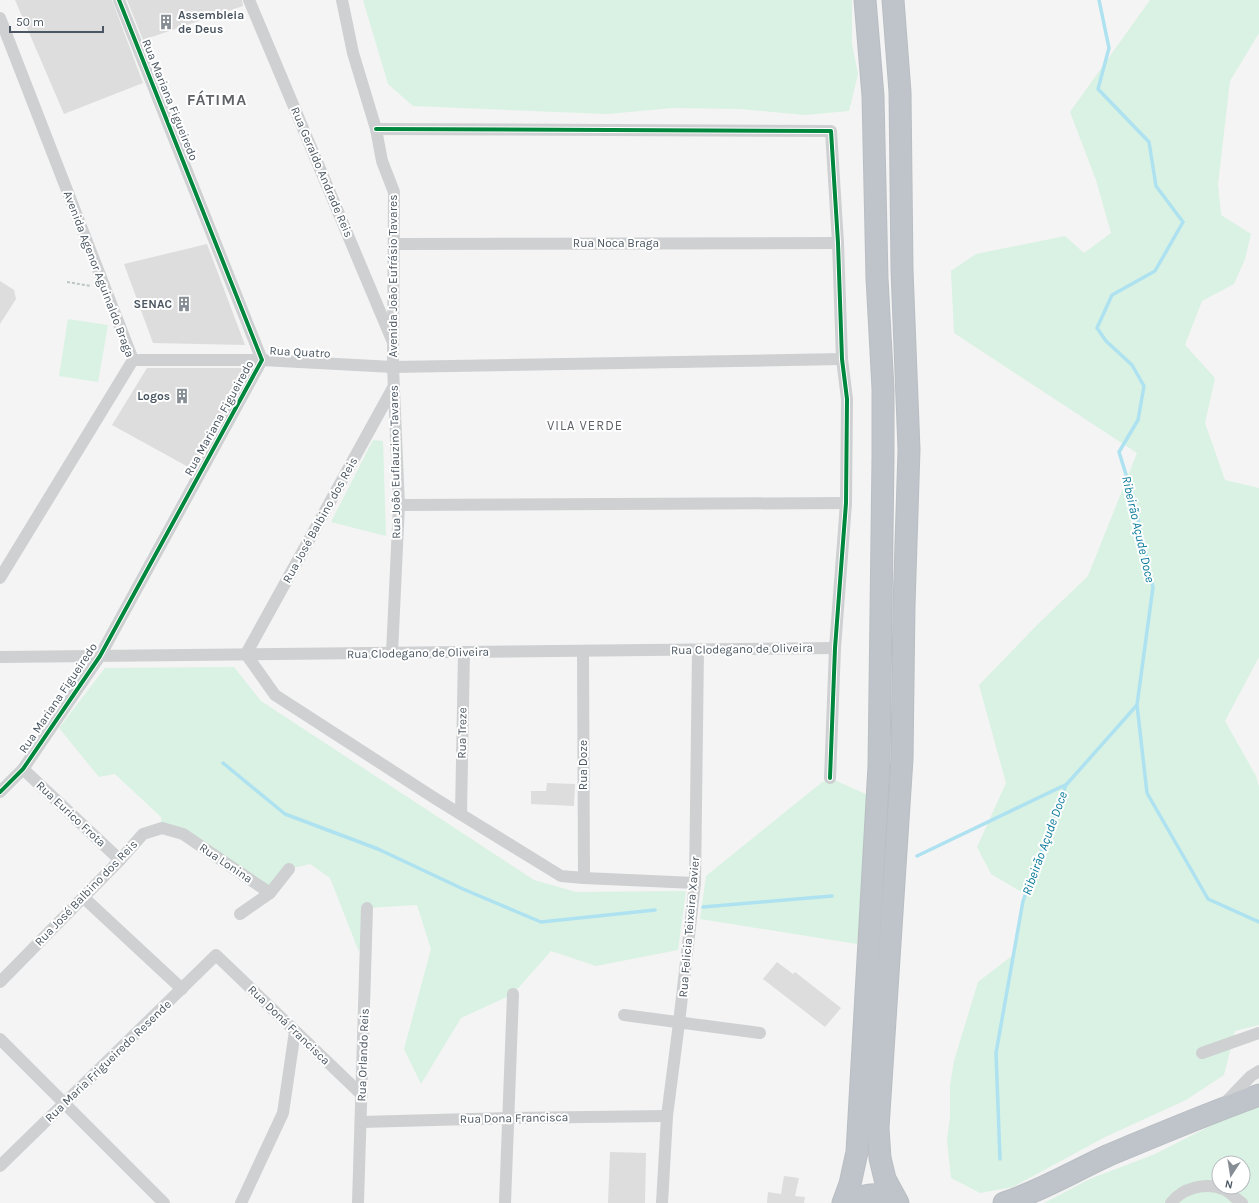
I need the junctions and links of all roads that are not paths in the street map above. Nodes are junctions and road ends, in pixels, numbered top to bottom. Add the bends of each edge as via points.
1 (119, 0) edge
2 (249, 0) edge
3 (342, 0) edge
4 (865, 0) edge
5 (893, 0) edge
6 (0, 18) edge
7 (376, 129) junction
8 (838, 243) junction
9 (394, 244) junction
10 (394, 344) junction
11 (842, 359) junction
12 (134, 360) junction
13 (262, 360) junction
14 (393, 367) junction
15 (394, 386) junction
16 (846, 503) junction
17 (399, 505) junction
18 (0, 578) edge
19 (835, 648) junction
20 (698, 650) junction
21 (583, 651) junction
22 (464, 652) junction
23 (392, 653) junction
24 (246, 654) junction
25 (100, 656) junction
26 (0, 657) edge
27 (23, 769) junction
28 (830, 778) dead end
29 (0, 792) edge
30 (460, 814) junction
31 (183, 834) joint
32 (120, 860) junction
33 (289, 869) dead end
34 (584, 878) junction
35 (695, 883) junction
36 (270, 893) junction
37 (83, 898) junction
38 (367, 908) dead end
39 (240, 914) dead end
40 (216, 955) joint
41 (0, 982) edge
42 (182, 989) junction
43 (513, 994) dead end
44 (624, 1015) dead end
45 (680, 1023) junction
46 (295, 1031) junction
47 (760, 1033) dead end
48 (1259, 1033) edge
49 (0, 1039) edge
50 (1202, 1053) dead end
51 (1259, 1071) edge
52 (362, 1095) junction
53 (1259, 1095) edge
54 (65, 1104) junction
55 (1218, 1110) junction
56 (667, 1116) junction
57 (508, 1118) junction
58 (361, 1122) junction
59 (0, 1166) edge
60 (1021, 1200) edge
61 (164, 1203) edge
62 (241, 1203) edge
63 (358, 1203) edge
64 (505, 1203) edge
65 (662, 1203) edge
66 (843, 1203) edge
67 (851, 1203) edge
68 (897, 1203) edge
69 (1004, 1203) edge
70 (1172, 1203) edge
71 (1242, 1203) edge

1 - 13 street, Rua Mariana Figueiredo
2 - 10 street, Rua Geraldo Andrade Reis
3 - 7 street, Avenida João Eufrásio Tavares via 353,53
4 - 66 highway via 873,96 877,278 883,389 879,766 857,1152
5 - 68 highway via 900,92 902,270 909,450 902,759 878,1128 880,1158 885,1179
6 - 12 street, Avenida Agenor Aguinaldo Braga
7 - 8 street via 831,132
7 - 9 street, Avenida João Eufrásio Tavares via 382,161 394,192
8 - 9 street, Rua Noca Braga
8 - 11 street
9 - 10 street, Avenida João Eufrásio Tavares
10 - 14 street, Avenida João Eufrásio Tavares
11 - 14 street, Rua Quatro
11 - 16 street via 847,399
12 - 13 street, Rua Quatro
12 - 18 street, Avenida Agenor Aguinaldo Braga
13 - 14 street, Rua Quatro
13 - 25 street, Rua Mariana Figueiredo
14 - 15 street, Rua João Euflauzino Tavares
15 - 17 street, Rua João Euflauzino Tavares
15 - 24 street, Rua José Balbino dos Reis
16 - 17 street
16 - 19 street
17 - 23 street, Rua João Euflauzino Tavares
19 - 20 street, Rua Clodegano de Oliveira
19 - 28 street
20 - 21 street, Rua Clodegano de Oliveira
20 - 35 street, Rua Felicia Teixeira Xavier
21 - 22 street, Rua Clodegano de Oliveira
21 - 34 street, Rua Doze
22 - 23 street, Rua Clodegano de Oliveira
22 - 30 street, Rua Treze
23 - 24 street, Rua Clodegano de Oliveira
24 - 25 street, Rua Clodegano de Oliveira
24 - 30 street via 275,695
25 - 26 street, Rua Clodegano de Oliveira
25 - 27 street, Rua Mariana Figueiredo
27 - 29 street, Rua Mariana Figueiredo
27 - 32 street, Rua Eurico Frota
30 - 34 street via 561,876
31 - 32 street, Rua José Balbino dos Reis via 162,828 143,834
31 - 36 street, Rua Lonina
32 - 37 street, Rua José Balbino dos Reis
33 - 36 street
34 - 35 street
35 - 45 street, Rua Felicia Teixeira Xavier
36 - 39 street
37 - 41 street, Rua José Balbino dos Reis
37 - 42 street
38 - 52 street, Rua Orlando Reis
40 - 42 street, Rua Maria Frigueiredo Resende
40 - 46 street, Rua Doná Francisca
42 - 54 street, Rua Maria Frigueiredo Resende
43 - 57 street
44 - 45 street
45 - 47 street
45 - 56 street, Rua Felicia Teixeira Xavier
46 - 52 street, Rua Doná Francisca
46 - 62 street via 283,1113
48 - 50 street
49 - 54 street
51 - 55 street
52 - 58 street, Rua Orlando Reis
53 - 55 highway
54 - 59 street, Rua Maria Frigueiredo Resende
54 - 61 street
55 - 60 highway via 1109,1155
56 - 57 street, Rua Dona Francisca
56 - 65 street, Rua Felicia Teixeira Xavier
57 - 58 street, Rua Dona Francisca
57 - 64 street
58 - 63 street, Rua Orlando Reis
60 - 69 highway
67 - 68 highway via 860,1196 872,1193
70 - 71 street via 1178,1194 1202,1186 1224,1189

